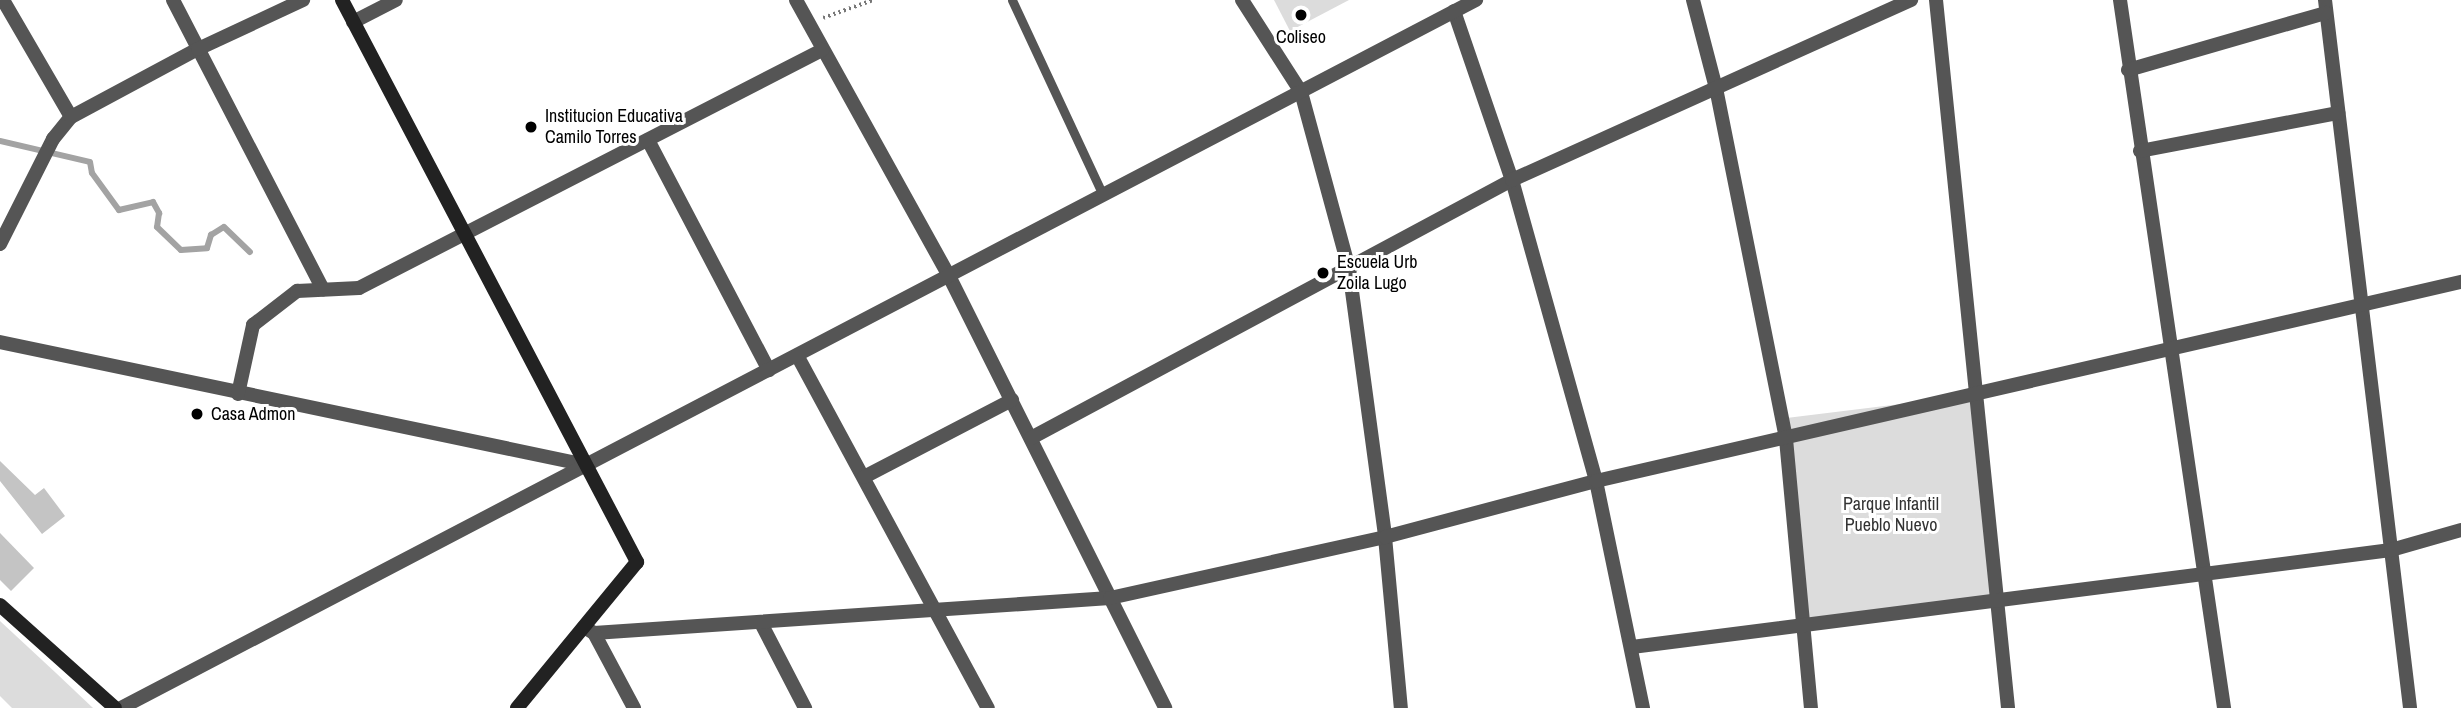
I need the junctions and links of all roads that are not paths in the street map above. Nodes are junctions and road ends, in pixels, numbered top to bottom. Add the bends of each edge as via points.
1 (3, 0) edge
2 (173, 0) edge
3 (303, 0) edge
4 (342, 0) edge
5 (396, 0) edge
6 (796, 0) edge
7 (1012, 0) edge
8 (1242, 0) edge
9 (1476, 0) edge
10 (1693, 0) edge
11 (1910, 0) edge
12 (1936, 0) edge
13 (2120, 0) edge
14 (2326, 7) edge
15 (1454, 12) junction
16 (353, 22) junction
17 (198, 49) junction
18 (822, 50) junction
19 (2128, 70) junction
20 (1716, 88) junction
21 (1301, 92) junction
22 (2338, 113) junction
23 (71, 117) junction
24 (648, 140) junction
25 (2140, 151) junction
26 (1512, 180) junction
27 (1103, 195) junction
28 (464, 234) junction
29 (0, 244) edge
30 (1349, 269) junction
31 (949, 276) junction
32 (2461, 282) edge
33 (323, 289) junction
34 (2362, 305) junction
35 (0, 342) edge
36 (2170, 349) junction
37 (798, 358) junction
38 (769, 370) junction
39 (237, 394) junction
40 (1973, 396) junction
41 (1012, 400) junction
42 (1031, 438) junction
43 (1786, 439) junction
44 (586, 465) junction
45 (864, 477) junction
46 (1596, 481) junction
47 (2461, 530) edge
48 (1385, 537) junction
49 (2391, 550) junction
50 (2204, 574) junction
51 (1110, 598) junction
52 (1999, 600) junction
53 (0, 605) edge
54 (938, 613) junction
55 (761, 623) junction
56 (1803, 625) junction
57 (589, 630) junction
58 (1632, 647) junction
59 (114, 708) edge
60 (121, 708) edge
61 (517, 708) edge
62 (634, 708) edge
63 (805, 708) edge
64 (988, 708) edge
65 (1165, 708) edge
66 (1401, 708) edge
67 (1643, 708) edge
68 (1811, 708) edge
69 (2008, 708) edge
70 (2224, 708) edge
71 (2410, 708) edge

1 - 23 street
2 - 17 street
3 - 17 street
4 - 16 street
5 - 16 street
6 - 18 street
7 - 27 lane
8 - 21 street
9 - 15 street
10 - 20 street
11 - 20 street
12 - 40 street
13 - 19 street
14 - 19 street
14 - 22 street
15 - 21 street
15 - 26 street
16 - 28 street
17 - 23 street
17 - 33 street
18 - 24 street
18 - 31 street
19 - 25 street
20 - 26 street
20 - 43 street
21 - 27 street
21 - 30 street
22 - 25 street
22 - 34 street
23 - 29 street via 53,139
24 - 28 street
24 - 38 street
25 - 36 street
26 - 30 street
26 - 46 street
27 - 31 street
28 - 33 street via 359,288
28 - 44 street
30 - 42 street
30 - 48 street
31 - 37 street
31 - 41 street
32 - 34 street
33 - 39 street via 297,291 253,325
34 - 36 street
34 - 49 street
35 - 39 street
36 - 40 street
36 - 50 street
37 - 38 street
37 - 45 street
38 - 44 street
39 - 44 street
40 - 43 street
40 - 52 street
41 - 42 street
41 - 45 street
42 - 51 street
43 - 46 street
43 - 56 street
44 - 57 street via 637,562
44 - 60 street
45 - 54 street
46 - 48 street
46 - 58 street
47 - 49 street
48 - 51 street
48 - 66 street
49 - 50 street
49 - 71 street
50 - 52 street
50 - 70 street
51 - 54 street
51 - 65 street
52 - 56 street
52 - 69 street
53 - 59 street
54 - 55 street
54 - 64 street
55 - 57 street
55 - 63 street
56 - 58 street
56 - 68 street
57 - 61 street
57 - 62 street
58 - 67 street

